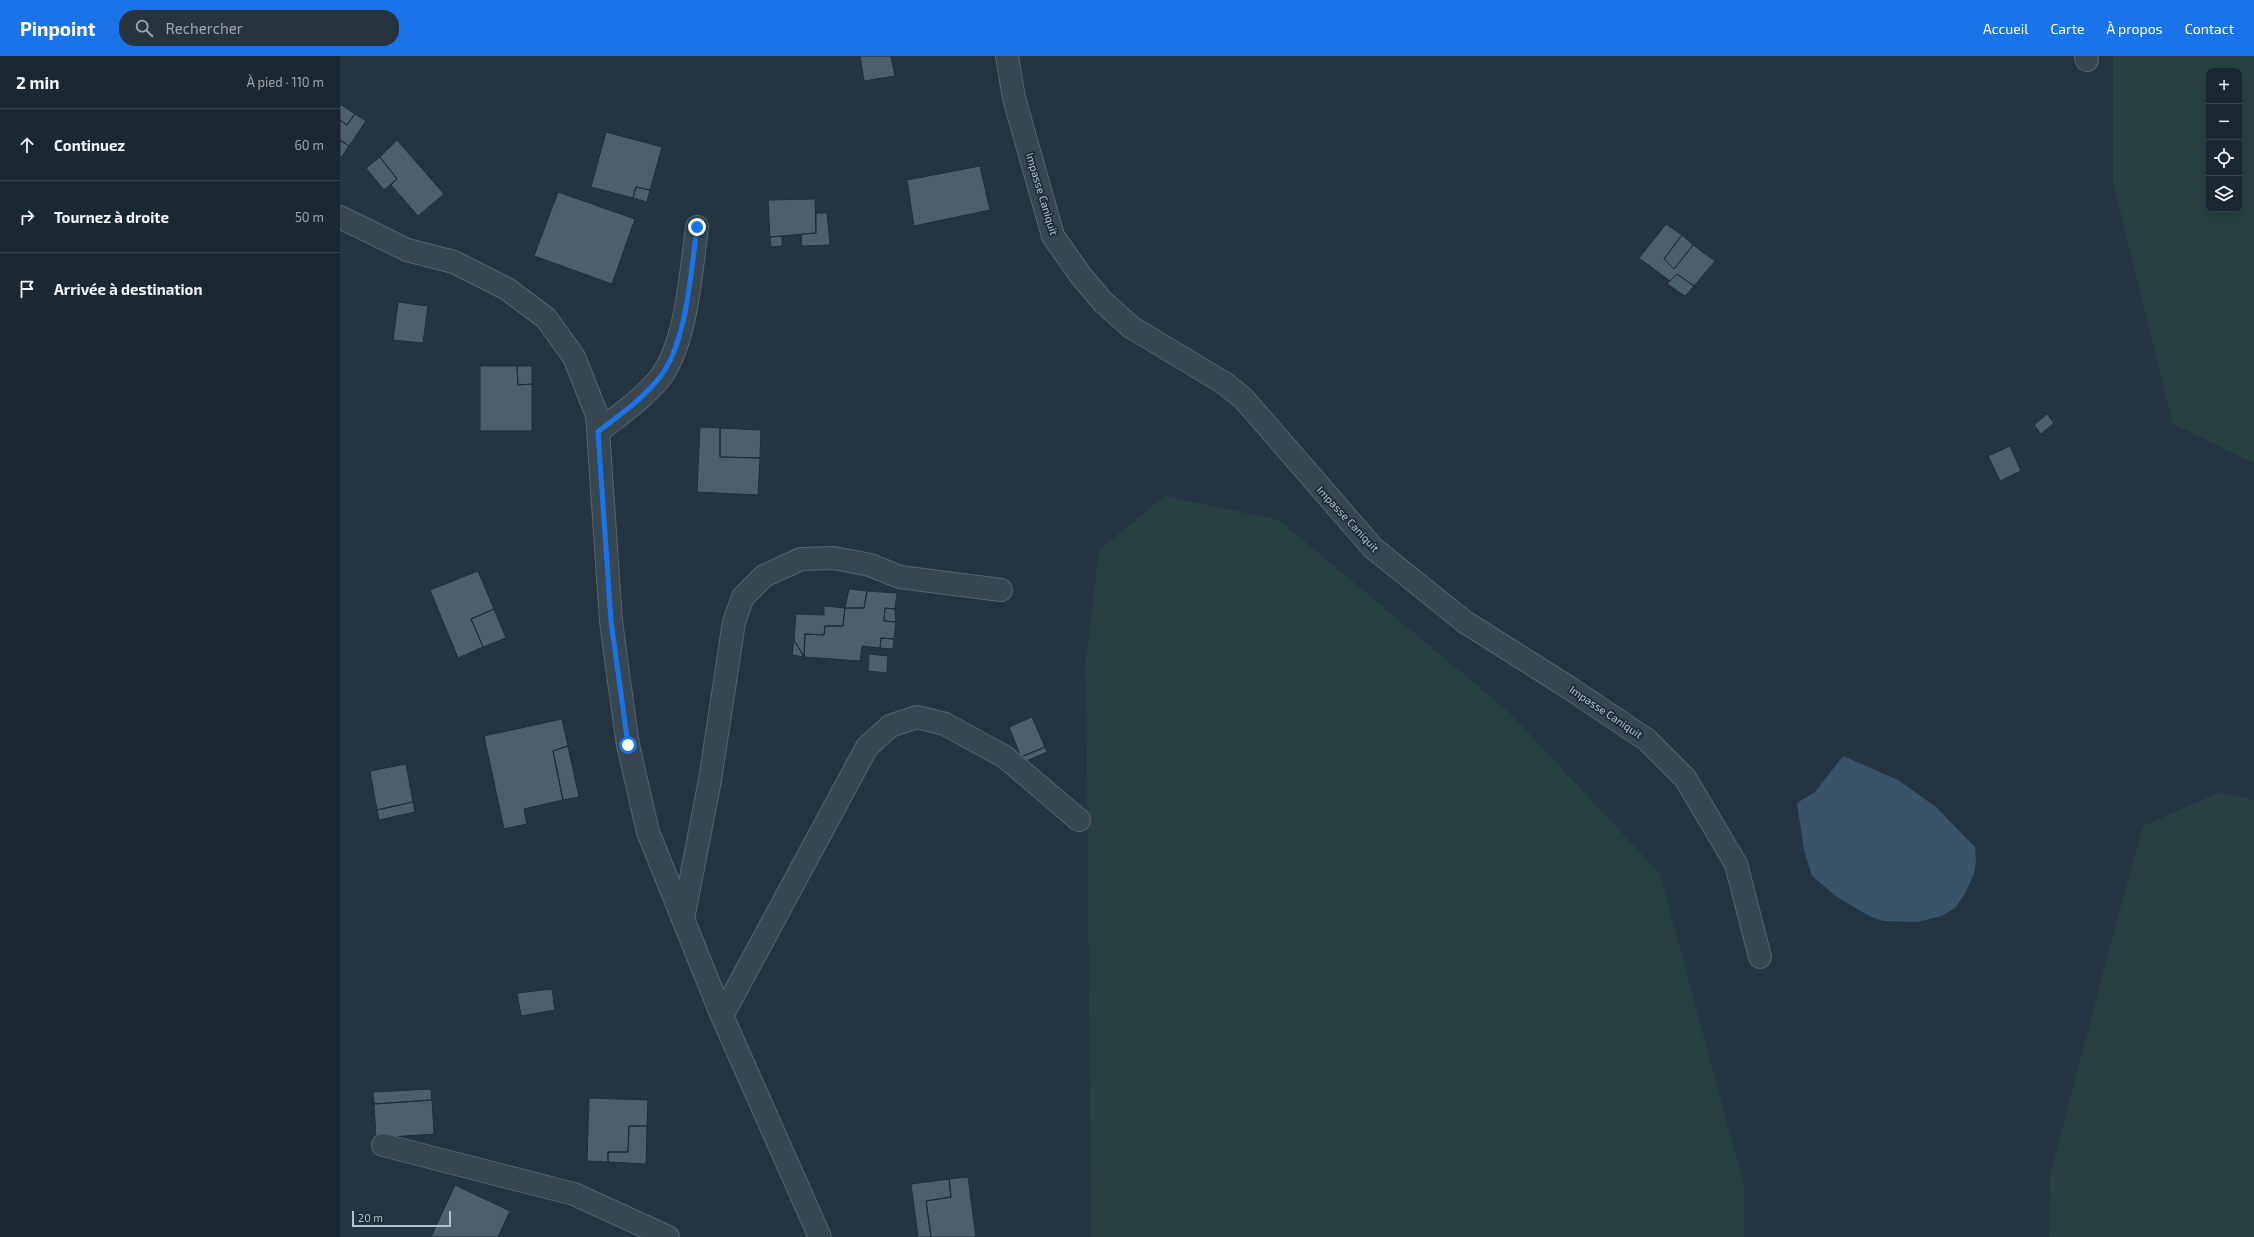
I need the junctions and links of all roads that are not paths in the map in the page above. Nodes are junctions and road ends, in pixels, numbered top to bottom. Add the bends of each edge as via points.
1 (1007, 56) edge
2 (340, 217) edge
3 (697, 227) dead end
4 (598, 432) junction
5 (1001, 590) dead end
6 (1079, 820) dead end
7 (683, 919) junction
8 (1760, 957) dead end
9 (722, 1016) junction
10 (383, 1145) dead end
11 (668, 1237) edge
12 (820, 1237) edge

1 - 8 street, Impasse Caniquit via 1014,98 1053,236 1081,276 1103,302 1131,327 1224,383 1243,398 1373,548 1465,622 1647,740 1685,778 1736,864
2 - 4 street via 407,250 454,262 507,289 546,318 574,357 597,415
3 - 4 street via 688,294 672,357 660,377 643,395
4 - 7 street via 611,621 628,745 648,832
5 - 7 street via 900,577 870,565 834,558 801,559 764,576 754,586 744,597 734,622 710,780
6 - 9 street via 1005,757 945,724 917,717 890,726 867,747
7 - 9 street
9 - 12 street
10 - 11 street via 574,1194

